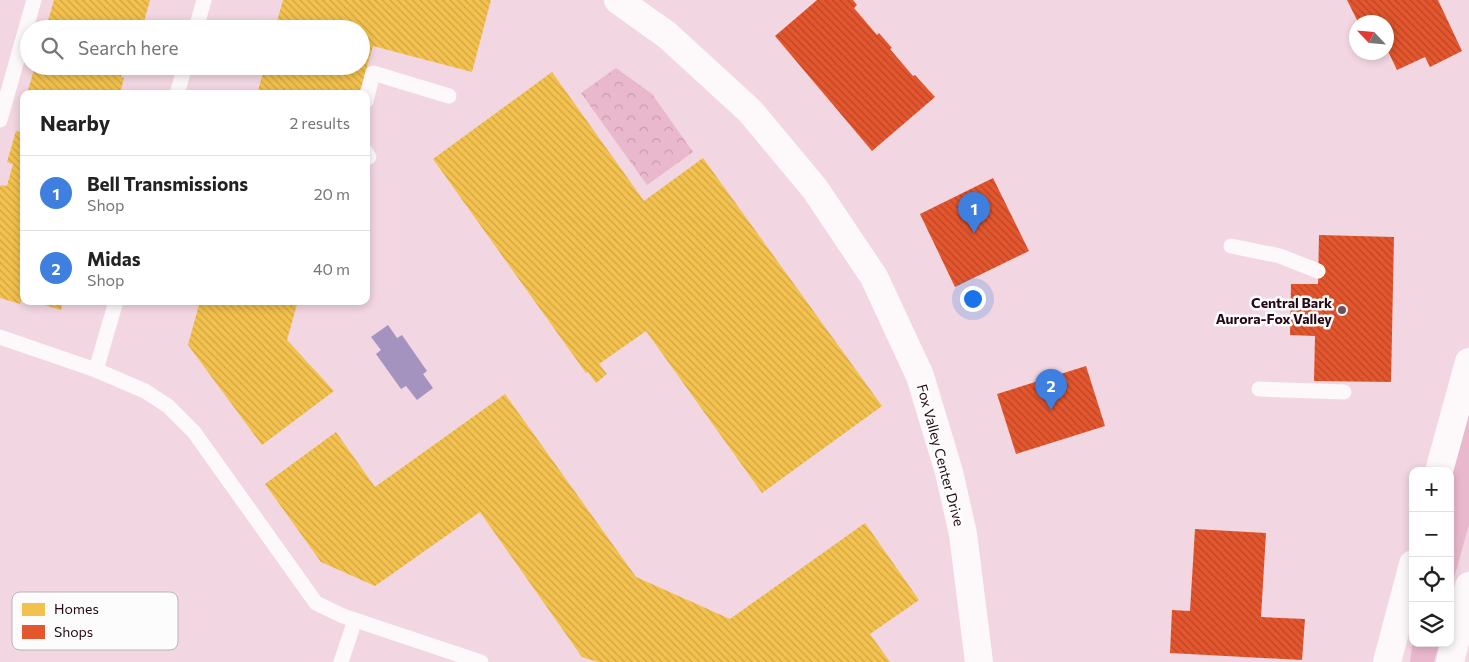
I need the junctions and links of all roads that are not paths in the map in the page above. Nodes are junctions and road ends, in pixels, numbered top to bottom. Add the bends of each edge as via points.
1 (34, 0) edge
2 (204, 0) edge
3 (618, 0) edge
4 (28, 20) edge
5 (198, 20) edge
6 (20, 49) edge
7 (182, 75) edge
8 (178, 90) edge
9 (369, 90) edge
10 (449, 96) dead end
11 (0, 120) edge
12 (1231, 246) dead end
13 (1318, 271) dead end
14 (115, 305) edge
15 (0, 338) edge
16 (1469, 362) edge
17 (96, 370) junction
18 (1260, 389) dead end
19 (1344, 392) dead end
20 (1440, 467) edge
21 (1409, 579) edge
22 (1469, 586) edge
23 (355, 620) junction
24 (341, 662) edge
25 (481, 662) edge
26 (979, 662) edge
27 (1387, 662) edge
28 (1450, 662) edge

1 - 4 lane
2 - 5 lane
3 - 26 street, Fox Valley Center Drive via 667,35 750,111 815,189 874,277 920,376 949,472 963,534
6 - 11 lane
7 - 8 lane
9 - 10 lane via 373,73
12 - 13 lane via 1280,256
14 - 17 lane
15 - 17 lane
16 - 20 street
17 - 23 lane via 145,391 168,406 194,432 316,602
18 - 19 lane
21 - 27 street
22 - 28 street
23 - 24 lane
23 - 25 lane

